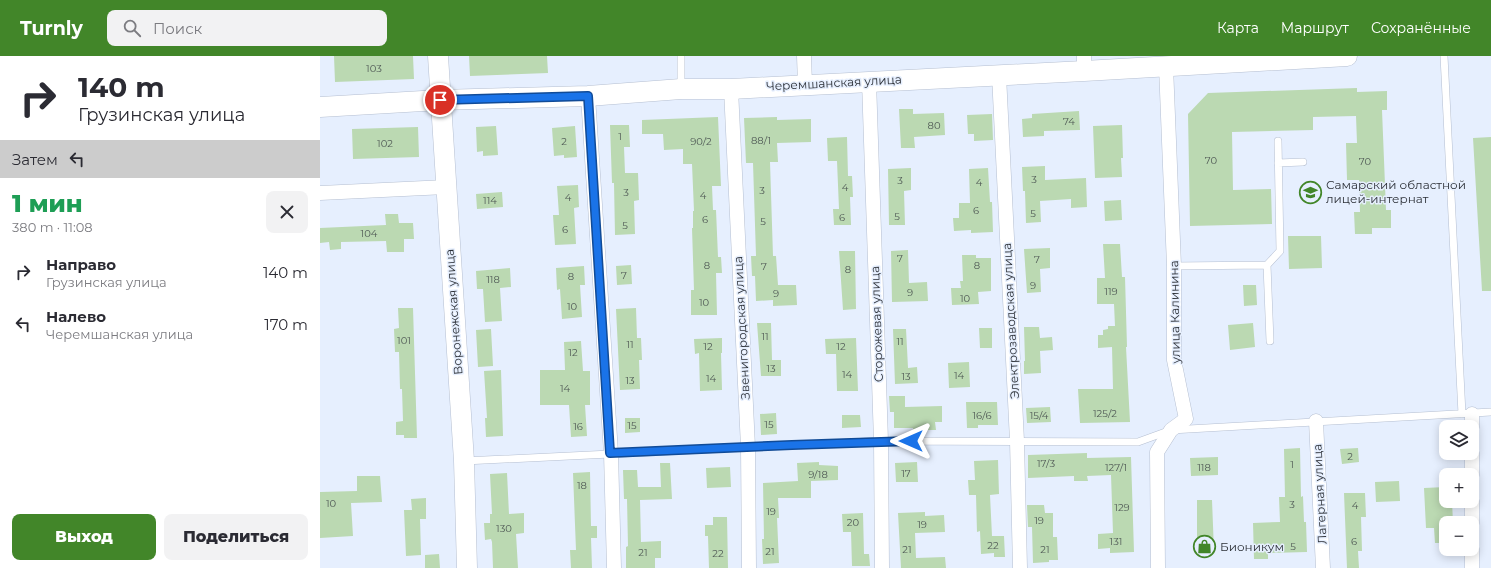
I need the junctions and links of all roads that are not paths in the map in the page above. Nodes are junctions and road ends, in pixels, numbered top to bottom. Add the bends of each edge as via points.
1 (438, 56) edge
2 (681, 56) edge
3 (804, 56) edge
4 (1347, 56) edge
5 (1444, 56) edge
6 (1084, 64) edge
7 (1166, 66) junction
8 (999, 74) junction
9 (869, 81) junction
10 (805, 84) junction
11 (681, 89) junction
12 (731, 89) junction
13 (588, 96) junction
14 (440, 100) junction
15 (320, 107) edge
16 (1278, 141) dead end
17 (1303, 162) dead end
18 (1278, 163) junction
19 (446, 187) junction
20 (320, 193) edge
21 (1267, 265) junction
22 (1174, 266) junction
23 (1270, 341) dead end
24 (1491, 412) edge
25 (1468, 418) edge
26 (1316, 421) junction
27 (1171, 430) junction
28 (881, 441) junction
29 (1017, 441) junction
30 (748, 447) junction
31 (610, 453) junction
32 (464, 461) junction
33 (1472, 556) edge
34 (467, 568) edge
35 (614, 568) edge
36 (749, 568) edge
37 (882, 568) edge
38 (1020, 568) edge
39 (1158, 568) edge
40 (1323, 568) edge
41 (1472, 568) edge

1 - 14 street, Воронежская улица
2 - 11 lane
3 - 10 street
4 - 7 street, Черемшанская улица
5 - 25 lane
6 - 7 street, Черемшанская улица
6 - 8 street, Черемшанская улица
7 - 22 street, улица Калинина
8 - 9 street, Черемшанская улица
8 - 29 street, Электрозаводская улица
9 - 10 street, Черемшанская улица
9 - 28 street, Сторожевая улица
10 - 12 street, Черемшанская улица
11 - 12 street, Черемшанская улица
11 - 13 street, Черемшанская улица
12 - 30 street, Звенигородская улица
13 - 14 street, Черемшанская улица
13 - 31 street
14 - 15 street, Черемшанская улица
14 - 19 street, Воронежская улица
16 - 18 lane
17 - 18 lane
18 - 21 lane via 1280,251
19 - 20 street
19 - 32 street, Воронежская улица
21 - 22 lane
21 - 23 lane
22 - 27 street, улица Калинина via 1174,360 1186,419
24 - 25 lane
25 - 26 lane
26 - 27 lane
26 - 40 street, Лагерная улица
27 - 29 lane via 1138,442
27 - 39 street, улица Калинина via 1157,452
28 - 29 lane
28 - 30 lane
28 - 37 street, Сторожевая улица
29 - 38 street, Электрозаводская улица
30 - 31 lane
30 - 36 street, Звенигородская улица
31 - 32 lane
31 - 35 street
32 - 34 street, Воронежская улица
33 - 41 street

